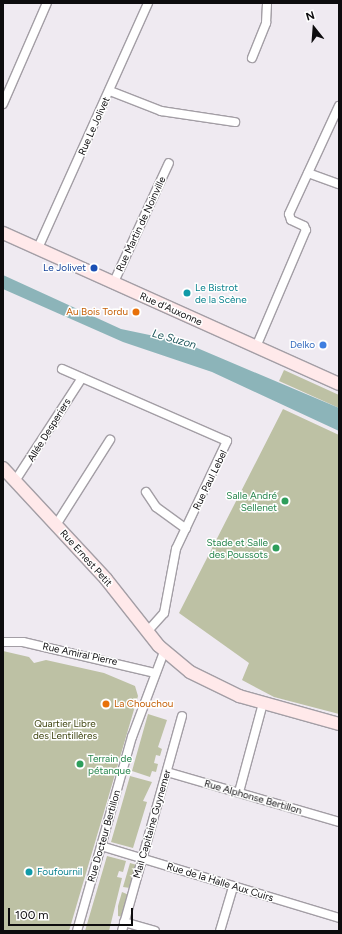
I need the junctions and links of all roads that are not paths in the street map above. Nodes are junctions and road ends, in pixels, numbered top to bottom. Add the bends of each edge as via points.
1 (47, 3) edge
2 (148, 3) edge
3 (266, 3) edge
4 (252, 58) dead end
5 (110, 91) junction
6 (3, 104) edge
7 (339, 107) edge
8 (235, 122) dead end
9 (169, 163) dead end
10 (308, 173) junction
11 (339, 184) edge
12 (3, 233) edge
13 (38, 248) junction
14 (113, 284) junction
15 (256, 347) junction
16 (62, 369) dead end
17 (82, 378) junction
18 (339, 384) edge
19 (110, 440) dead end
20 (3, 468) edge
21 (15, 481) junction
22 (146, 492) dead end
23 (56, 525) junction
24 (186, 529) junction
25 (148, 632) junction
26 (3, 642) edge
27 (164, 652) junction
28 (155, 673) junction
29 (263, 703) junction
30 (182, 716) dead end
31 (339, 724) edge
32 (167, 772) junction
33 (239, 792) junction
34 (339, 822) edge
35 (101, 846) junction
36 (142, 859) junction
37 (233, 887) junction
38 (339, 918) edge
39 (124, 922) junction
40 (77, 931) edge
41 (122, 931) edge
42 (155, 931) edge
43 (220, 931) edge

1 - 6 street
2 - 5 street, Rue Le Jolivet
3 - 4 street via 266,23
5 - 8 street via 161,111
5 - 13 street, Rue Le Jolivet
7 - 10 street
9 - 14 street, Rue Martin de Noinville
10 - 11 street
10 - 15 street via 289,218 306,230
12 - 13 street, Rue d'Auxonne
13 - 14 street, Rue d'Auxonne
14 - 15 street, Rue d'Auxonne
15 - 18 street, Rue d'Auxonne
16 - 17 street
17 - 21 street, Allée Desperiers
17 - 24 street, Rue Paul Lebel via 223,438 227,444
19 - 23 street
20 - 21 street, Rue Ernest Petit
21 - 23 street, Rue Ernest Petit
22 - 24 street via 156,507
23 - 25 street, Rue Ernest Petit via 106,579
24 - 25 street, Rue Paul Lebel via 174,555 164,613
25 - 27 street, Rue Ernest Petit
26 - 28 street, Rue Amiral Pierre via 23,642
27 - 28 street, Rue Docteur Bertillon
27 - 29 street, Rue Ernest Petit via 205,682
28 - 35 street, Rue Docteur Bertillon
29 - 31 street, Rue Ernest Petit
29 - 33 street
30 - 32 street, Mail Capitaine Guynemer
32 - 33 street, Rue Alphonse Bertillon
32 - 36 street, Mail Capitaine Guynemer
33 - 34 street, Rue Alphonse Bertillon
35 - 36 street, Rue de la Halle Aux Cuirs
35 - 40 street, Rue Docteur Bertillon
36 - 37 street, Rue de la Halle Aux Cuirs
36 - 39 street, Mail Capitaine Guynemer
37 - 38 street, Rue de la Halle Aux Cuirs
37 - 43 street
39 - 41 street, Mail Capitaine Guynemer
39 - 42 street

